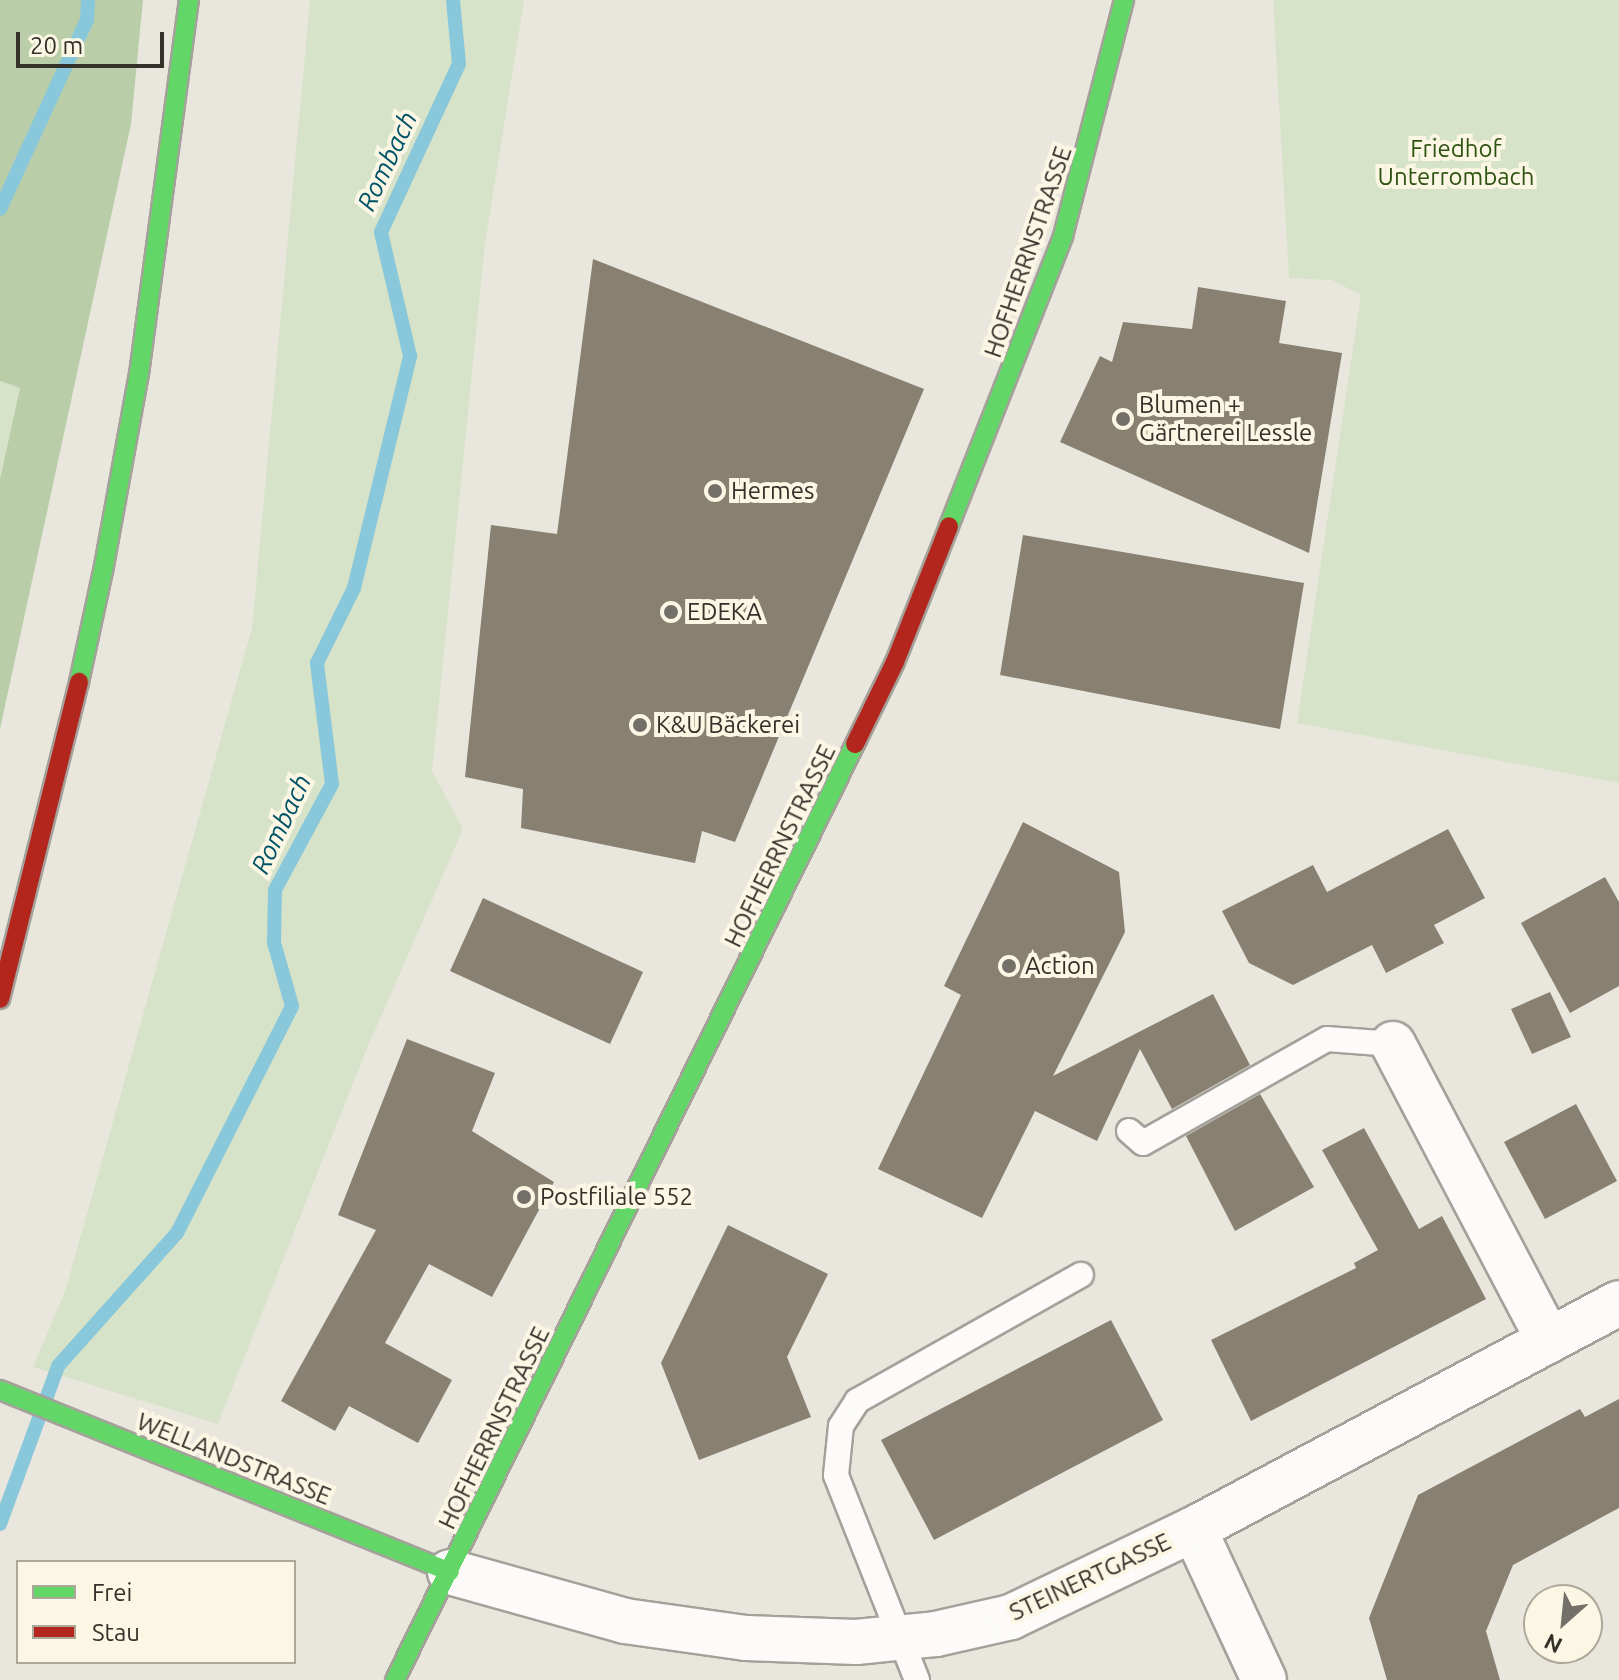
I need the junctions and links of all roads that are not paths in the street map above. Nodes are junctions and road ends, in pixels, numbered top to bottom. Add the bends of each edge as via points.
1 (189, 0) edge
2 (1124, 0) edge
3 (0, 999) edge
4 (1393, 1044) joint
5 (1129, 1131) dead end
6 (1081, 1275) dead end
7 (1619, 1303) edge
8 (1549, 1341) junction
9 (0, 1390) edge
10 (1194, 1529) junction
11 (450, 1572) junction
12 (903, 1638) junction
13 (395, 1680) edge
14 (917, 1680) edge
15 (1264, 1680) edge

1 - 3 main road via 139,374 104,566 63,758
2 - 11 main road, HOFHERRNSTRASSE via 1085,170 1063,236 895,662
4 - 5 lane via 1327,1039 1143,1143
4 - 8 street
6 - 12 lane via 857,1401 841,1426 836,1475
7 - 8 street, STEINERTGASSE
8 - 10 street, STEINERTGASSE
9 - 11 main road, WELLANDSTRASSE
10 - 12 street, STEINERTGASSE via 1011,1617
10 - 15 street
11 - 12 street, STEINERTGASSE via 625,1621 746,1638
11 - 13 main road, HOFHERRNSTRASSE
12 - 14 lane

